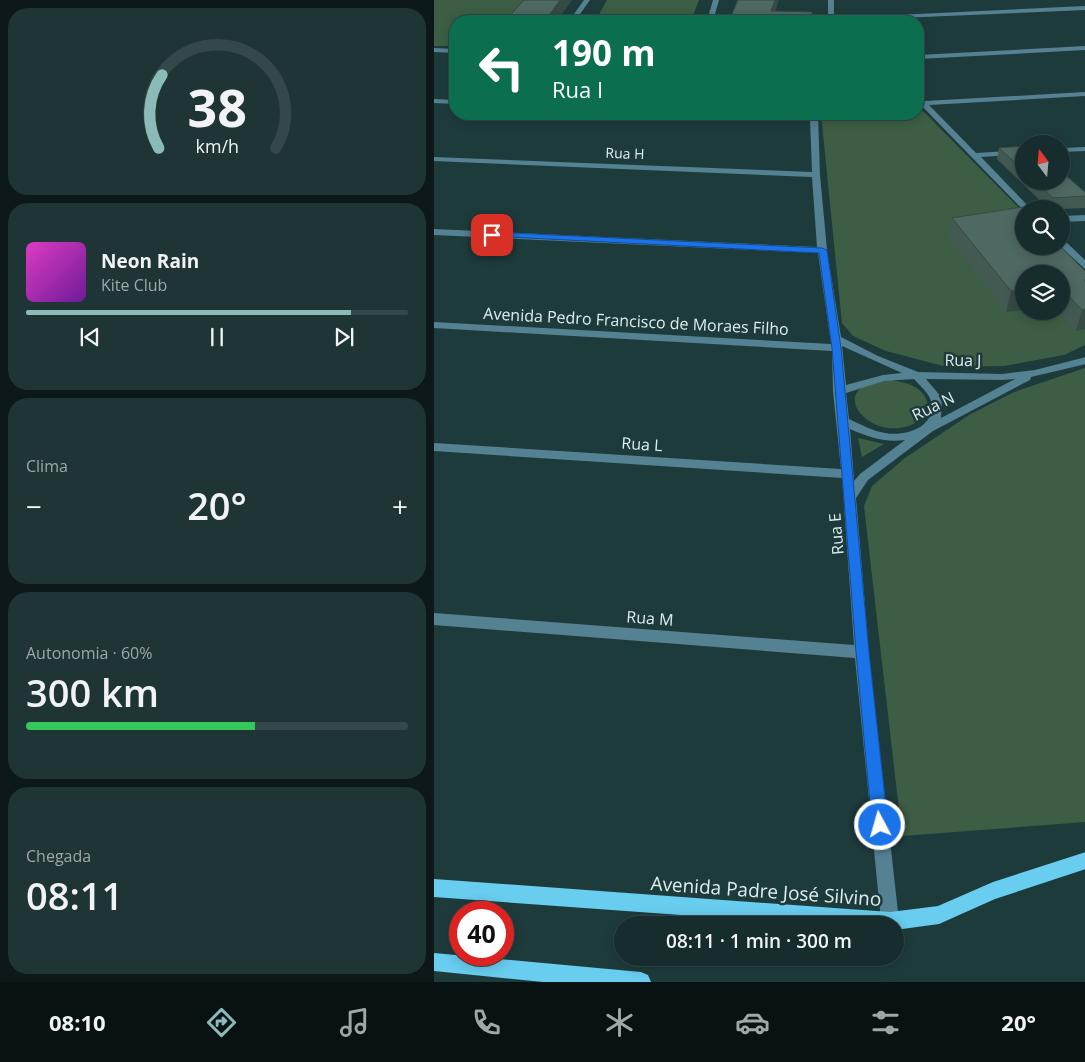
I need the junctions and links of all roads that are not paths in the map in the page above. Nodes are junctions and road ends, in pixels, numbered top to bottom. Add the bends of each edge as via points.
1 (587, 0) edge
2 (716, 0) edge
3 (831, 0) edge
4 (1085, 8) edge
5 (576, 15) edge
6 (712, 15) edge
7 (831, 15) edge
8 (924, 16) edge
9 (1085, 48) edge
10 (434, 50) edge
11 (449, 51) edge
12 (924, 57) edge
13 (1085, 94) edge
14 (924, 100) edge
15 (434, 101) edge
16 (449, 102) edge
17 (924, 103) edge
18 (814, 120) edge
19 (1085, 149) edge
20 (1070, 150) edge
21 (1015, 153) edge
22 (976, 155) junction
23 (434, 159) edge
24 (816, 175) junction
25 (1019, 200) edge
26 (1085, 218) edge
27 (1070, 219) edge
28 (434, 232) edge
29 (822, 250) junction
30 (1070, 251) edge
31 (1085, 266) edge
32 (434, 325) edge
33 (836, 343) junction
34 (1085, 360) edge
35 (1034, 373) junction
36 (917, 375) junction
37 (839, 391) junction
38 (842, 420) junction
39 (928, 429) junction
40 (434, 447) edge
41 (847, 474) junction
42 (849, 498) junction
43 (434, 618) edge
44 (862, 652) junction
45 (1085, 860) edge
46 (434, 888) edge
47 (821, 916) edge
48 (889, 916) edge
49 (904, 919) edge
50 (434, 962) edge
51 (641, 982) edge

1 - 5 street
2 - 6 street
3 - 7 street
4 - 8 street
9 - 12 street
10 - 11 street
13 - 14 street
15 - 16 street
17 - 22 street
18 - 24 street, Rua E
19 - 20 street
21 - 22 street
22 - 25 street
23 - 24 street, Rua H
24 - 29 street, Rua E
26 - 27 street
28 - 29 street
29 - 33 street, Rua E
30 - 31 street
32 - 33 street, Avenida Pedro Francisco de Moraes Filho
33 - 36 street
33 - 37 street, Rua E
34 - 35 street, Rua J
35 - 36 street, Rua J via 982,377
35 - 39 street, Rua N
36 - 37 street, Rua J via 883,378
36 - 39 street via 936,398 936,417
37 - 38 street, Rua E
38 - 39 street, Rua N via 864,431 893,438
38 - 41 street, Rua E
39 - 42 street via 864,477
40 - 41 street, Rua L
41 - 42 street, Rua E
42 - 44 street, Rua E
43 - 44 street, Rua M
44 - 48 street, Rua E
45 - 49 main road, Avenida Padre José Silvino via 993,891 939,915
46 - 47 main road, Avenida Padre José Silvino
50 - 51 main road

